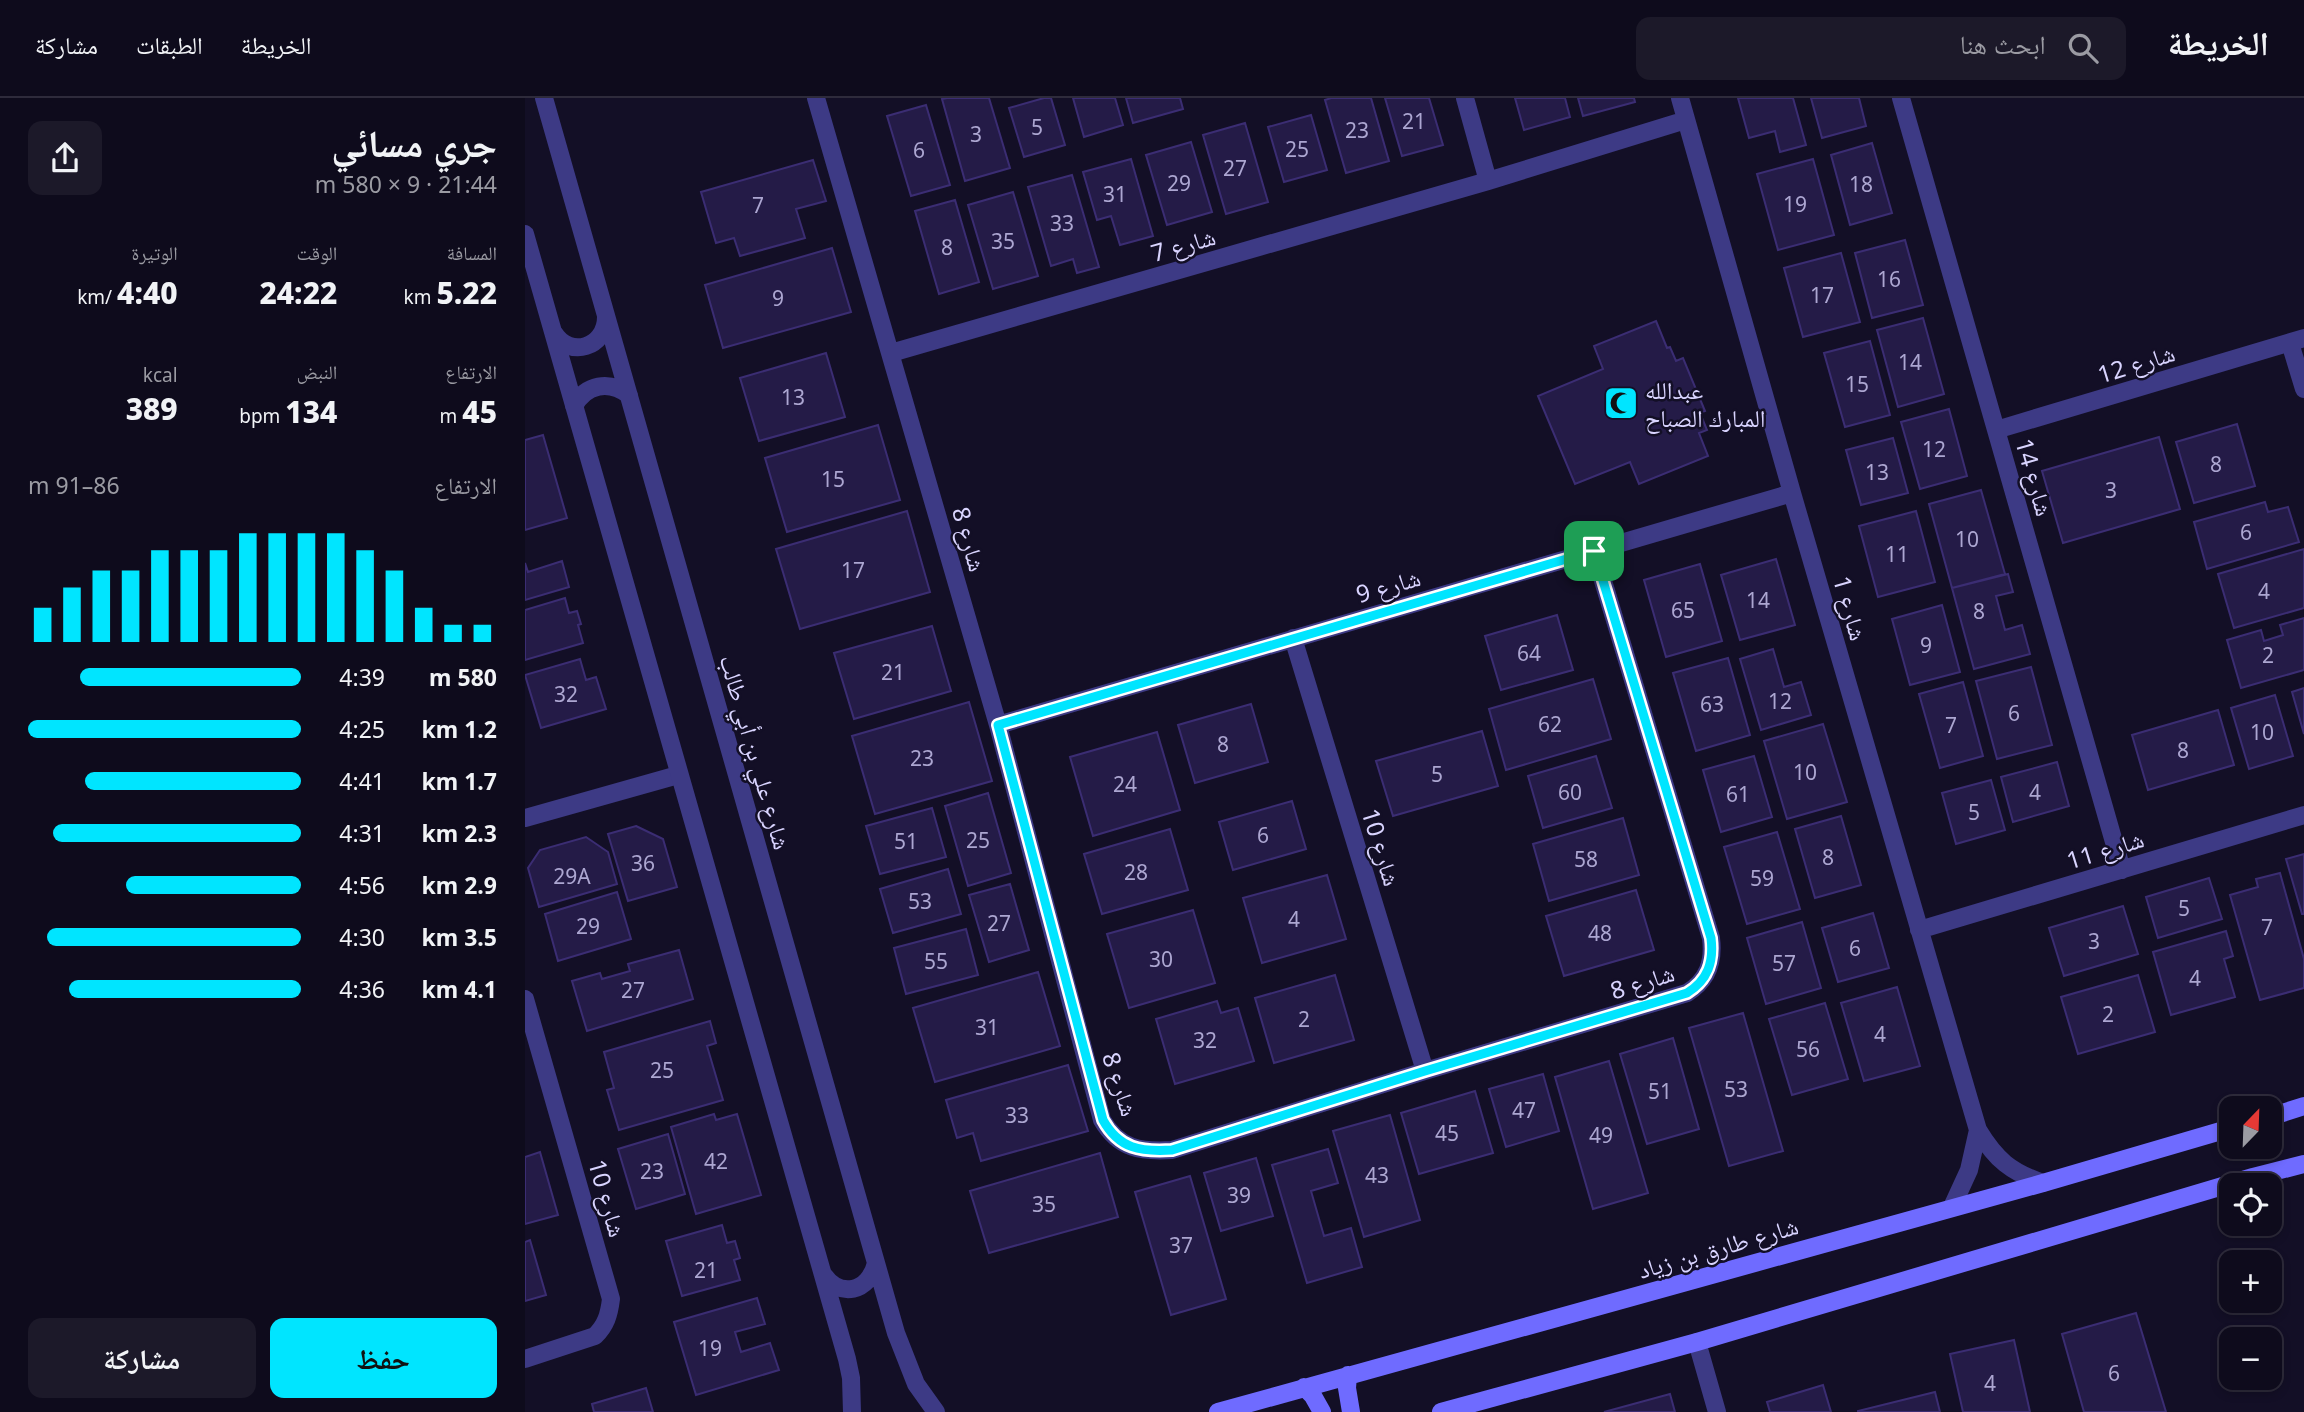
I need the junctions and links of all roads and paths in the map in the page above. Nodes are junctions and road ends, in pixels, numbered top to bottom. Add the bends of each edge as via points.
1 (544, 98) edge
2 (816, 98) edge
3 (1465, 98) edge
4 (1680, 98) edge
5 (1901, 98) edge
6 (1686, 120) junction
7 (1488, 181) junction
8 (525, 234) edge
9 (605, 310) junction
10 (553, 330) junction
11 (2297, 340) edge
12 (891, 353) junction
13 (2304, 388) edge
14 (629, 395) junction
15 (574, 406) junction
16 (1996, 430) junction
17 (1792, 493) junction
18 (1594, 551) junction
19 (1293, 638) junction
20 (998, 725) junction
21 (678, 775) junction
22 (2304, 815) edge
23 (525, 818) edge
24 (2122, 870) junction
25 (1919, 930) junction
26 (525, 999) edge
27 (1425, 1071) junction
28 (2304, 1107) edge
29 (2282, 1113) edge
30 (1978, 1130) junction
31 (2219, 1132) edge
32 (2304, 1164) edge
33 (2043, 1183) junction
34 (1952, 1207) junction
35 (876, 1263) junction
36 (823, 1274) junction
37 (1697, 1342) junction
38 (525, 1359) edge
39 (1348, 1375) junction
40 (1304, 1387) junction
41 (852, 1412) edge
42 (936, 1412) edge
43 (1218, 1412) edge
44 (1322, 1412) edge
45 (1351, 1412) edge
46 (1441, 1412) edge
47 (1717, 1412) edge

1 - 9 street, شارع علي بن أبي طالب
2 - 12 street, شارع 8
3 - 7 street
4 - 6 street, شارع 1
5 - 16 street, شارع 14
6 - 7 street, شارع 7
6 - 17 street, شارع 1
7 - 12 street, شارع 7
8 - 10 street
9 - 10 street via 606,327 589,346 563,343
9 - 14 street, شارع علي بن أبي طالب
10 - 15 street
11 - 13 street, شارع 12
11 - 16 street, شارع 12
12 - 20 street, شارع 8
14 - 15 street via 615,387 598,386 584,393
14 - 35 street, شارع علي بن أبي طالب
15 - 21 street
16 - 24 street, شارع 14
17 - 18 street, شارع 9
17 - 25 street, شارع 1
18 - 19 street, شارع 9
18 - 27 street, شارع 8 via 1711,938 1710,967 1700,984 1687,993
19 - 20 street, شارع 9
19 - 27 street, شارع 10
20 - 27 street, شارع 8 via 1103,1120 1118,1140 1137,1149 1172,1150
21 - 23 street
21 - 36 street
22 - 24 street, شارع 11
24 - 25 street, شارع 11
25 - 30 street, شارع 1
26 - 38 street, شارع 10 via 611,1299 607,1320 595,1336
28 - 29 main road
30 - 33 street, شارع 1 via 2004,1164
30 - 34 street, شارع 1 via 1969,1170
31 - 33 main road, شارع طارق بن زياد
32 - 37 main road
33 - 34 main road, شارع طارق بن زياد
34 - 39 main road, شارع طارق بن زياد
35 - 36 street via 869,1280 853,1289 828,1282
35 - 42 street, شارع علي بن أبي طالب via 902,1354
36 - 41 street via 851,1378
37 - 46 main road
37 - 47 street
39 - 40 main road, شارع طارق بن زياد
39 - 45 main road
40 - 43 main road, شارع طارق بن زياد
40 - 44 main road

